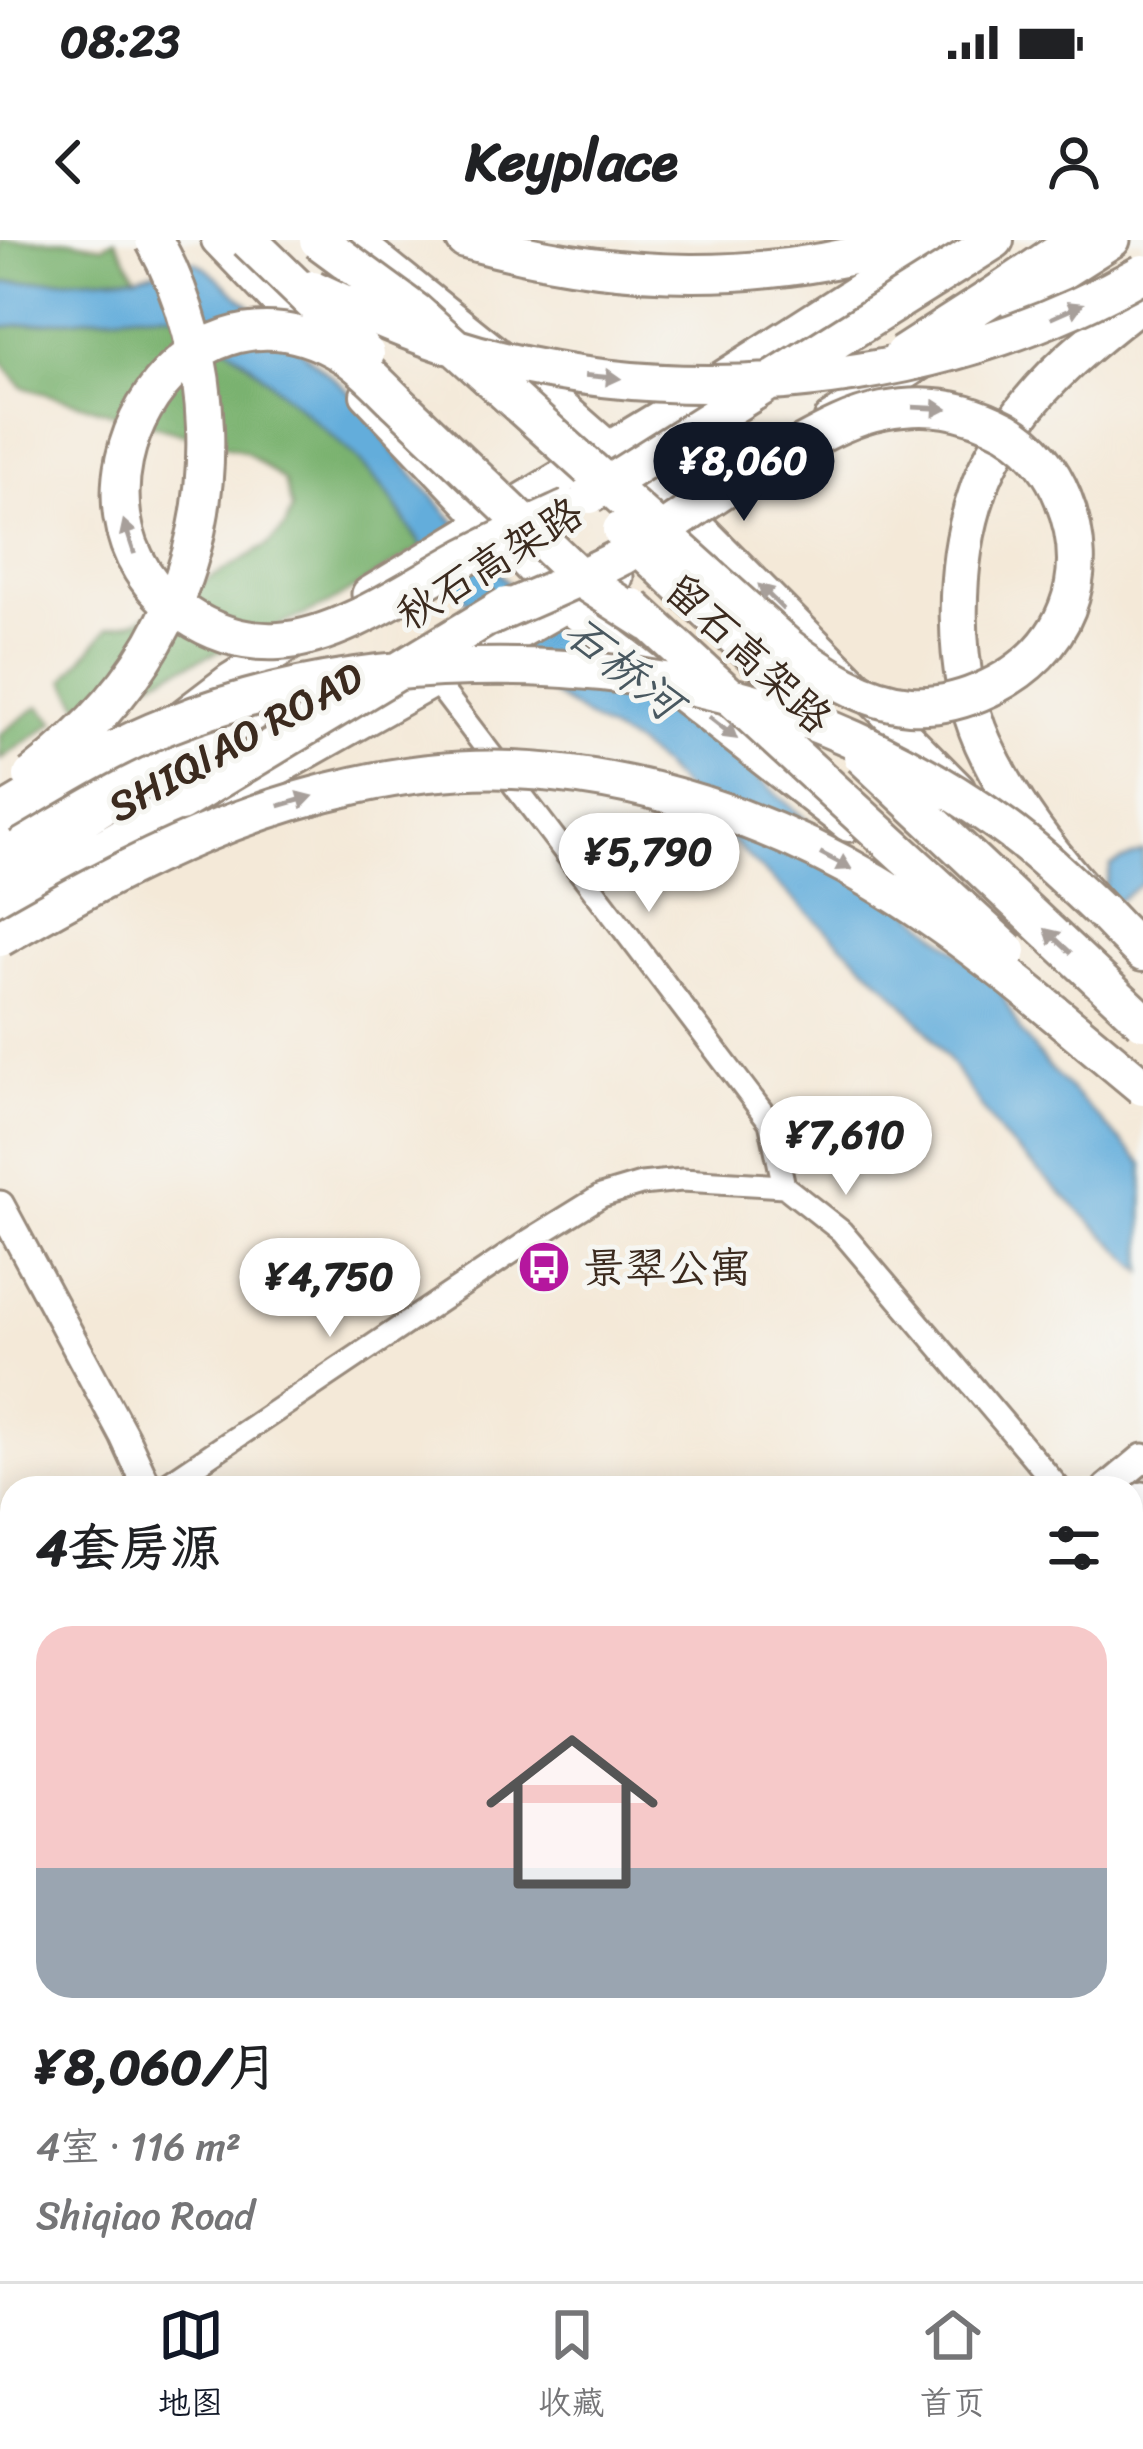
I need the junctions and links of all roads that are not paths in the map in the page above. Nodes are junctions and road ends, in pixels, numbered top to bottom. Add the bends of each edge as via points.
1 (154, 240) edge
2 (218, 240) edge
3 (248, 240) edge
4 (315, 240) edge
5 (356, 240) edge
6 (465, 240) edge
7 (917, 240) edge
8 (938, 240) edge
9 (995, 240) edge
10 (1076, 240) edge
11 (1113, 240) edge
12 (1143, 273) edge
13 (1143, 300) edge
14 (611, 447) junction
15 (569, 508) junction
16 (699, 526) junction
17 (478, 527) junction
18 (563, 609) junction
19 (488, 618) junction
20 (649, 622) junction
21 (435, 681) junction
22 (0, 800) edge
23 (0, 815) edge
24 (0, 844) edge
25 (0, 870) edge
26 (0, 908) edge
27 (1099, 910) junction
28 (0, 925) edge
29 (0, 938) edge
30 (1143, 953) edge
31 (1143, 969) edge
32 (1143, 1021) edge
33 (1143, 1075) edge
34 (1143, 1087) edge
35 (1143, 1098) edge
36 (784, 1186) junction
37 (0, 1205) edge
38 (142, 1476) edge
39 (178, 1476) edge
40 (1049, 1476) edge

1 - 22 highway, bridge via 199,365 206,455 194,537 166,621 143,660 88,728
2 -> 12 highway, bridge via 379,319 497,359 686,382 890,368 1011,335
2 - 17 main road
3 - 20 highway, 留石高架路, bridge
19 -> 4 highway, bridge via 620,557 640,544 660,531 700,505 739,479 839,424 901,407 969,412 1015,435 1058,484 1076,545 1065,616 1015,673 940,704 897,703 854,689 788,646 717,583 682,551 664,535 646,519 470,360 416,312
32 -> 4 highway, 留石高架路, bridge
5 - 14 main road
6 - 7 highway via 608,270 742,273
8 - 14 main road, SHIQIAO ROAD
9 - 15 highway, bridge
10 - 19 highway, 秋石高架路, bridge
11 - 16 main road, SHIQIAO ROAD via 801,439
13 - 27 highway, bridge via 1066,362 993,458 970,523 959,608 981,739 1024,812
14 - 16 main road
14 - 17 main road, SHIQIAO ROAD
15 -> 20 highway, bridge via 530,526 511,536 472,554 341,624 284,641 232,637 167,602 137,561 125,535 122,472 137,416 175,366 238,335 299,335 374,380 467,469 484,485 518,517 535,533 585,582
15 - 25 highway, 秋石高架路, bridge
16 - 18 main road, SHIQIAO ROAD
31 -> 16 main road
17 - 18 main road
17 - 24 main road, SHIQIAO ROAD via 231,680
18 - 21 main road, SHIQIAO ROAD
18 -> 35 main road via 838,817
19 - 26 highway, 秋石高架路, bridge
20 - 33 highway, 留石高架路, bridge
21 - 28 main road, SHIQIAO ROAD
21 - 36 street via 770,1122
23 - 27 highway, bridge via 126,744 261,695 408,669 551,666 703,688 847,735 1004,826
27 - 30 highway
29 -> 34 highway, bridge via 202,834 320,794 470,770 569,775 722,812 844,865 1015,982
36 - 39 street via 682,1180 602,1196
36 - 40 street via 841,1231
37 - 38 street

